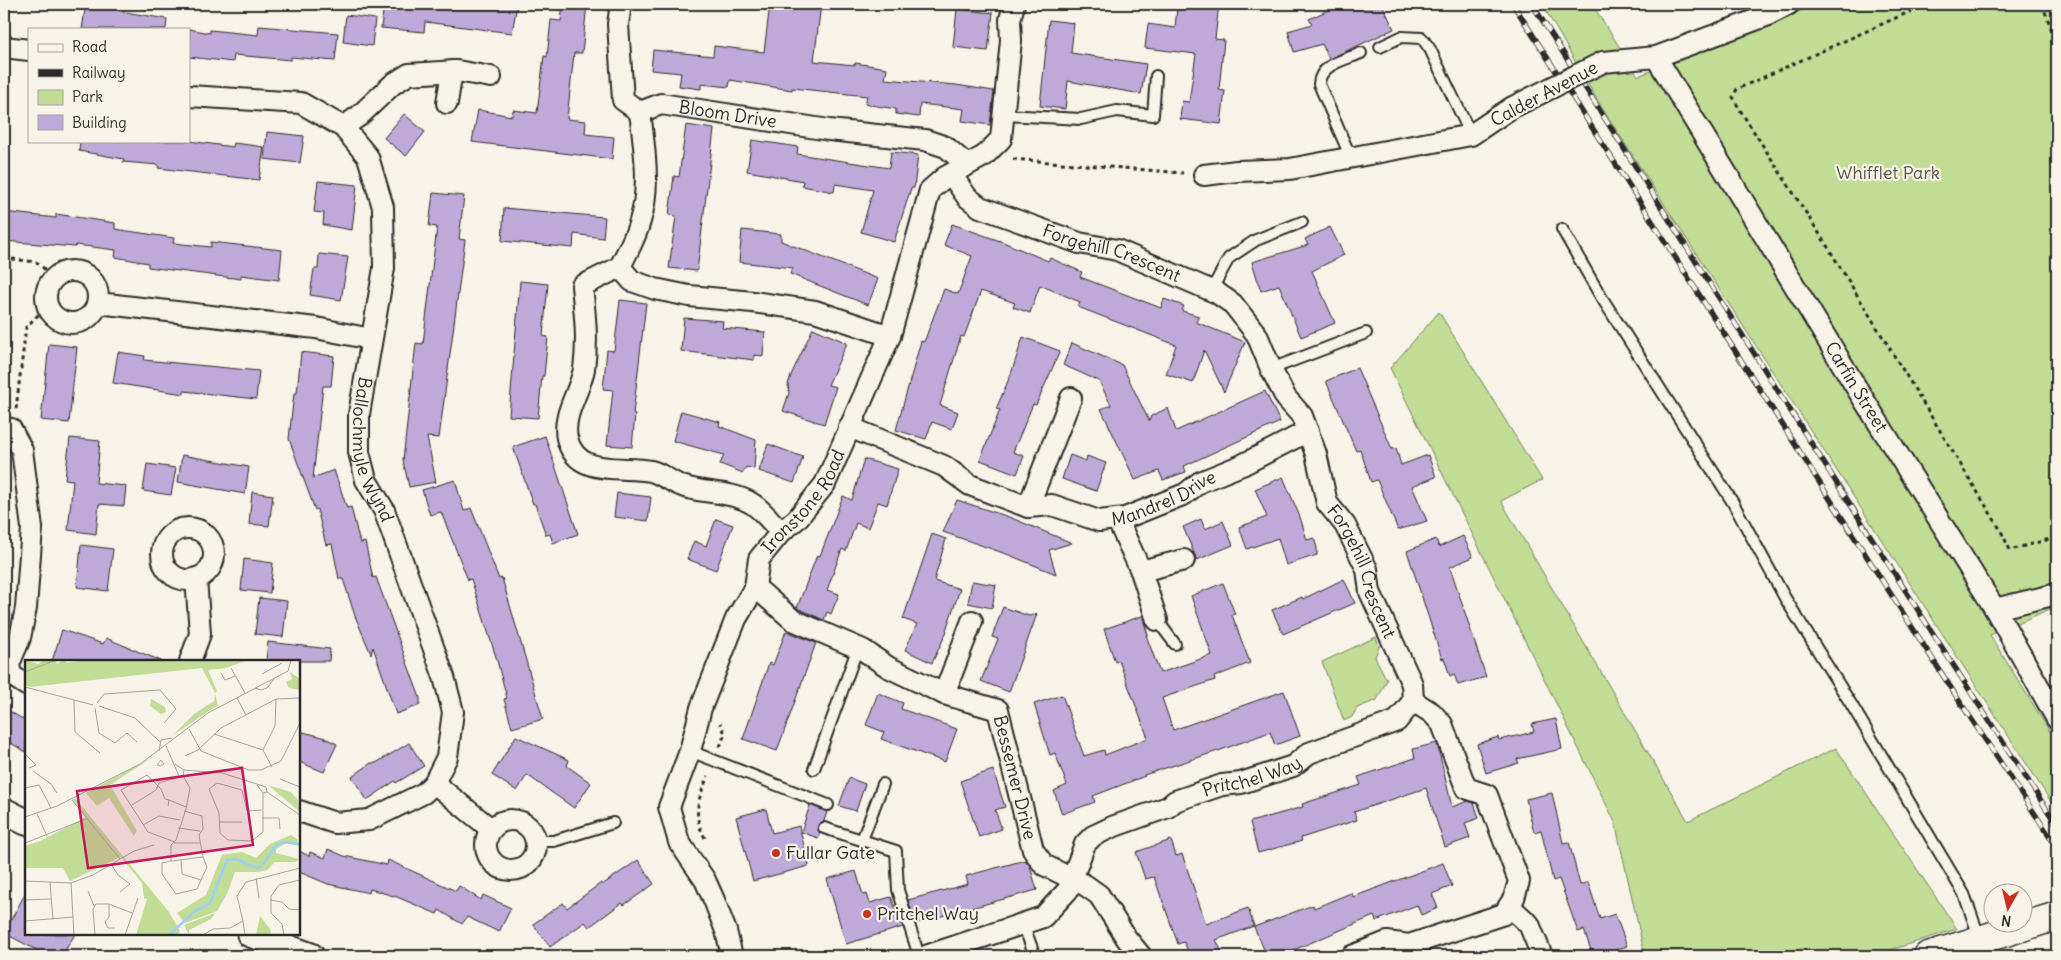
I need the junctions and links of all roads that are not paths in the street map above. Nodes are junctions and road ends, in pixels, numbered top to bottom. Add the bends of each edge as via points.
1 (621, 4) edge
2 (1014, 4) edge
3 (1789, 4) edge
4 (1763, 10) edge
5 (1380, 47) dead end
6 (4, 48) edge
7 (28, 50) edge
8 (1361, 53) dead end
9 (1656, 57) junction
10 (452, 71) junction
11 (1156, 76) dead end
12 (492, 77) dead end
13 (190, 96) edge
14 (447, 103) dead end
15 (640, 112) junction
16 (1003, 115) junction
17 (343, 127) junction
18 (1471, 135) junction
19 (1351, 158) junction
20 (967, 165) junction
21 (1204, 175) road end
22 (1302, 222) dead end
23 (1562, 228) dead end
24 (620, 267) junction
25 (1211, 290) junction
26 (98, 303) junction
27 (1366, 333) dead end
28 (890, 336) junction
29 (371, 339) junction
30 (1271, 369) junction
31 (1071, 398) dead end
32 (849, 427) junction
33 (7, 429) edge
34 (1308, 431) junction
35 (1028, 507) junction
36 (1117, 519) junction
37 (781, 532) junction
38 (1184, 560) dead end
39 (1141, 571) junction
40 (196, 578) dead end
41 (755, 586) junction
42 (2057, 594) edge
43 (1996, 609) junction
44 (1157, 620) joint
45 (972, 621) dead end
46 (1175, 644) dead end
47 (858, 647) junction
48 (190, 660) edge
49 (25, 683) edge
50 (944, 694) junction
51 (1413, 701) junction
52 (2057, 719) edge
53 (690, 751) junction
54 (814, 769) dead end
55 (434, 783) junction
56 (883, 784) dead end
57 (828, 804) dead end
58 (4, 810) edge
59 (300, 811) edge
60 (25, 821) edge
61 (613, 823) dead end
62 (824, 828) dead end
63 (491, 829) junction
64 (862, 840) junction
65 (537, 841) junction
66 (1072, 879) junction
67 (1509, 906) junction
68 (2054, 917) edge
69 (1023, 924) junction
70 (253, 935) edge
71 (1980, 940) junction
72 (1364, 954) edge
73 (311, 956) edge
74 (732, 956) edge
75 (919, 956) edge
76 (926, 956) edge
77 (1035, 956) edge
78 (1141, 956) edge
79 (1542, 956) edge
80 (1928, 956) edge

1 - 15 street via 618,24 623,100
2 - 16 street, Ironstone Road
3 - 4 street, Calder Avenue
4 - 9 street, Calder Avenue
5 - 18 lane via 1401,37 1422,38
6 - 7 street
8 - 19 lane via 1326,68 1319,84
9 - 18 street, Calder Avenue, bridge via 1603,62 1511,108
9 - 43 street, Carfin Street via 1859,392
10 - 12 street
10 - 14 street
10 - 17 street via 409,74
11 - 16 lane via 1154,115 1117,110 1081,119
13 - 17 street, Ballochmyle Wynd via 301,103
15 - 20 street, Bloom Drive via 662,104 829,130 925,140 946,147
15 - 24 street via 644,197 641,220
16 - 20 street, Ironstone Road via 1001,139
17 - 29 street, Ballochmyle Wynd via 368,157 384,207 384,268
18 - 19 street, Calder Avenue
19 - 21 street, Calder Avenue via 1290,169
20 - 25 street, Forgehill Crescent via 967,197 980,207 1079,243 1118,250
20 - 28 street, Ironstone Road via 930,190
22 - 25 lane via 1256,240 1230,258
23 - 71 lane via 1605,303 1732,501 1785,598 1964,894
24 - 28 street via 632,281 654,288 689,296 815,312
24 - 37 street via 582,286 587,335 583,371 567,423 571,449 589,465 601,469 652,472 683,487 732,495 752,504
25 - 30 street, Forgehill Crescent via 1233,304 1257,335
26 - 26 street via 92,279 69,270 54,277 46,291 47,306 58,319 74,323 89,317
26 - 29 street via 316,328
27 - 30 lane
28 - 32 street, Ironstone Road
29 - 55 street, Ballochmyle Wynd via 359,414 359,452 366,480 384,510 444,677 453,712 447,757
30 - 34 street, Forgehill Crescent via 1286,398 1302,416
31 - 35 street
32 - 35 street, Mandrel Drive via 944,466 970,485
32 - 37 street, Ironstone Road via 825,484
33 - 49 street via 22,450 32,528 26,608 20,638 9,664 11,675
34 - 36 street, Mandrel Drive via 1242,465 1200,482 1185,494
34 - 51 street, Forgehill Crescent via 1327,503 1345,525 1367,569 1370,592 1412,684
35 - 36 street, Mandrel Drive via 1052,505 1098,521
36 - 39 street
37 - 41 street, Ironstone Road via 759,559
38 - 39 street
39 - 44 street
40 - 48 street via 200,634
41 - 47 street, Bessemer Drive via 794,620
41 - 53 street, Ironstone Road via 736,619 701,708
42 - 43 street
43 - 52 street, Carfin Street
44 - 46 lane
45 - 50 street
47 - 50 street, Bessemer Drive via 888,667
47 - 54 lane
50 - 66 street, Bessemer Drive via 998,710 1033,850 1044,865
51 - 66 street, Pritchel Way via 1397,722 1309,753 1293,766 1175,801 1168,807 1093,836 1085,844
51 - 67 street via 1442,724 1466,788 1487,795 1519,881
53 - 57 lane
53 - 74 street, Ironstone Road via 669,807 679,842 705,880 714,900
55 - 59 street, Ballochmyle Wynd via 424,793 369,820 335,823
55 - 63 street
56 - 64 lane
58 - 60 street
61 - 65 lane via 554,841
62 - 64 lane
63 - 65 street via 505,820 522,821
63 - 65 street via 485,844 487,852 491,860 504,870 528,864 534,858
64 - 75 lane via 896,851 898,890
66 - 69 street, Pritchel Way via 1068,890 1044,917
66 - 78 street via 1100,895
67 - 72 street via 1504,914 1409,945 1387,942
67 - 79 street via 1529,924
68 - 71 main road
69 - 76 street, Pritchel Way
69 - 77 lane
70 - 73 street
71 - 80 main road

